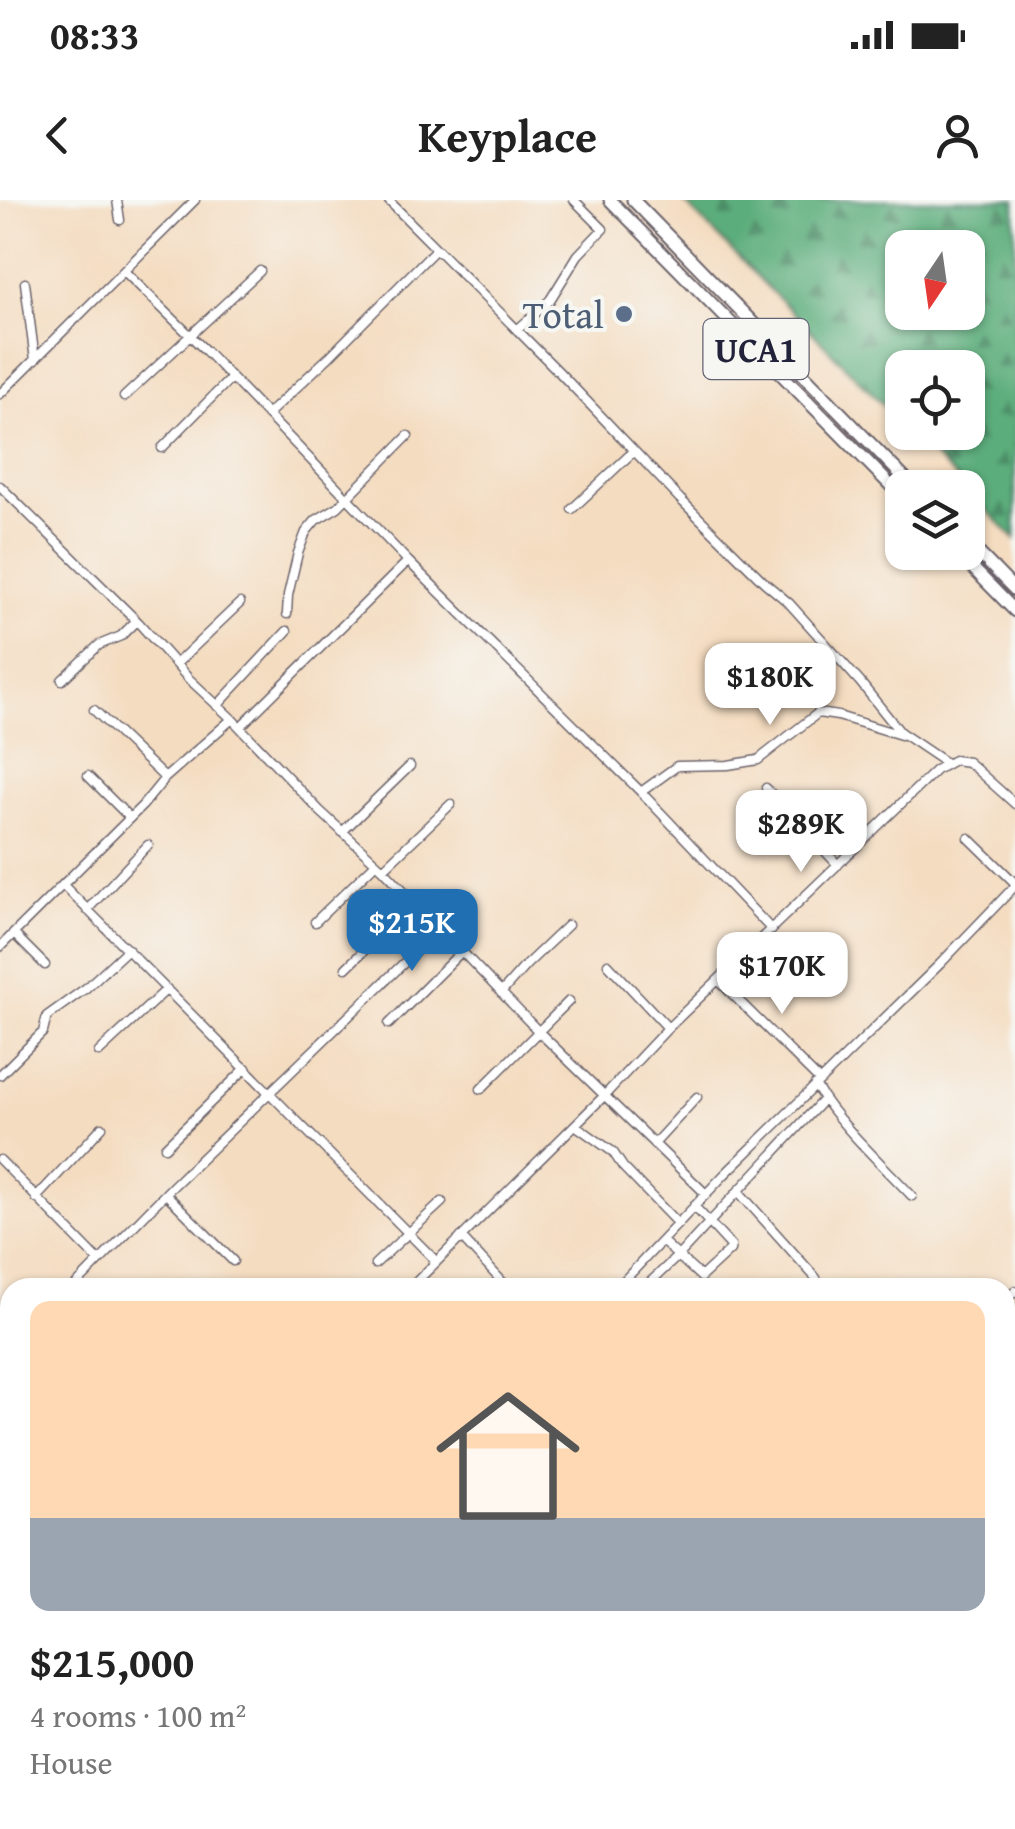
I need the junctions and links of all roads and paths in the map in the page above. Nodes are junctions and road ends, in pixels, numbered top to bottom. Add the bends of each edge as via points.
1 (117, 200) edge
2 (195, 200) edge
3 (388, 200) edge
4 (574, 200) edge
5 (610, 200) edge
6 (633, 200) edge
7 (120, 220) dead end
8 (436, 249) junction
9 (260, 270) dead end
10 (124, 271) junction
11 (25, 283) dead end
12 (517, 330) junction
13 (191, 336) junction
14 (35, 360) junction
15 (231, 378) junction
16 (0, 394) edge
17 (124, 397) dead end
18 (267, 416) junction
19 (860, 432) junction
20 (408, 436) dead end
21 (848, 442) junction
22 (162, 448) dead end
23 (634, 450) junction
24 (897, 470) edge
25 (885, 480) edge
26 (0, 486) edge
27 (346, 497) junction
28 (572, 509) dead end
29 (985, 559) edge
30 (408, 562) junction
31 (975, 570) edge
32 (1015, 590) edge
33 (240, 603) dead end
34 (1015, 611) edge
35 (287, 614) dead end
36 (136, 621) junction
37 (287, 631) dead end
38 (176, 664) junction
39 (62, 680) dead end
40 (217, 706) junction
41 (94, 710) dead end
42 (232, 718) junction
43 (240, 727) junction
44 (905, 737) junction
45 (946, 763) junction
46 (410, 766) dead end
47 (88, 776) dead end
48 (165, 778) junction
49 (766, 788) dead end
50 (641, 792) junction
51 (451, 804) dead end
52 (1015, 804) edge
53 (130, 818) junction
54 (342, 832) junction
55 (969, 838) dead end
56 (148, 846) dead end
57 (838, 865) junction
58 (380, 866) junction
59 (1015, 884) edge
60 (63, 885) junction
61 (414, 902) junction
62 (87, 910) junction
63 (315, 922) dead end
64 (568, 924) dead end
65 (438, 928) junction
66 (772, 930) junction
67 (14, 934) junction
68 (0, 948) edge
69 (128, 949) junction
70 (461, 952) junction
71 (608, 964) dead end
72 (44, 965) dead end
73 (346, 968) dead end
74 (718, 980) junction
75 (168, 989) junction
76 (501, 993) junction
77 (568, 1001) dead end
78 (389, 1024) dead end
79 (668, 1028) junction
80 (539, 1032) junction
81 (99, 1052) dead end
82 (246, 1068) junction
83 (0, 1075) edge
84 (817, 1083) junction
85 (481, 1090) dead end
86 (270, 1092) junction
87 (604, 1097) junction
88 (697, 1097) dead end
89 (824, 1099) junction
90 (574, 1125) junction
91 (102, 1127) dead end
92 (654, 1144) junction
93 (165, 1148) dead end
94 (0, 1160) edge
95 (738, 1191) junction
96 (166, 1194) junction
97 (706, 1194) junction
98 (912, 1196) dead end
99 (36, 1198) junction
100 (442, 1202) dead end
101 (694, 1206) junction
102 (710, 1222) junction
103 (678, 1224) junction
104 (408, 1233) junction
105 (461, 1237) junction
106 (662, 1241) junction
107 (677, 1256) junction
108 (100, 1261) junction
109 (233, 1261) dead end
110 (436, 1261) junction
111 (375, 1264) dead end
112 (83, 1278) edge
113 (420, 1278) edge
114 (499, 1278) edge
115 (627, 1278) edge
116 (654, 1278) edge
117 (816, 1278) dead end

1 - 7 street
2 - 10 street
3 - 8 street
4 - 12 street via 603,230 550,300
5 - 21 main road, UCA1
6 - 19 main road, UCA1
8 - 12 street
8 - 18 street
9 - 13 street
10 - 13 street
10 - 14 street
11 - 14 street
12 - 23 street
13 - 15 street
13 - 17 street
14 - 16 street
15 - 18 street
15 - 22 street
18 - 27 street
19 - 21 main road
19 - 24 main road, UCA1
20 - 27 street
21 - 25 main road, UCA1
23 - 28 street
23 - 44 street via 789,602
26 - 36 street
27 - 30 street
27 - 35 street via 306,532
29 - 32 main road
30 - 43 street
30 - 50 street
31 - 34 main road
33 - 38 street
36 - 38 street
36 - 39 street
37 - 40 street
38 - 40 street
40 - 42 street
41 - 48 street
42 - 43 street
42 - 48 street
43 - 54 street
44 - 45 street
44 - 50 street via 818,713 758,760 677,766
45 - 52 street via 968,762
45 - 57 street
46 - 54 street
47 - 53 street
48 - 53 street
49 - 57 street
50 - 66 street
51 - 58 street
53 - 60 street
54 - 58 street
55 - 59 street
56 - 62 street
57 - 66 street
58 - 61 street
58 - 63 street
59 - 84 street
60 - 62 street
60 - 67 street
61 - 65 street
61 - 73 street
62 - 69 street
64 - 76 street
65 - 70 street
65 - 86 street
66 - 74 street
67 - 68 street
67 - 72 street
69 - 75 street
69 - 83 street via 47,1016 44,1032
70 - 76 street
70 - 78 street
71 - 79 street
74 - 79 street
74 - 84 street
75 - 81 street
75 - 82 street
76 - 80 street
77 - 80 street
79 - 87 street
80 - 85 street
80 - 87 street
82 - 86 street
82 - 93 street
84 - 89 street
84 - 97 street
86 - 96 street
86 - 104 street
87 - 90 street
87 - 92 street
88 - 92 street
89 - 95 street
89 - 98 street
90 - 103 street via 613,1152
90 - 105 street
91 - 99 street
92 - 97 street
94 - 99 street
95 - 102 street
95 - 117 street
96 - 108 street
96 - 109 street
97 - 101 street
99 - 108 street
100 - 104 street
101 - 102 street
101 - 103 street
102 - 107 street
102 - 107 street via 730,1250 700,1277
103 - 106 street
104 - 110 street
104 - 111 street
105 - 110 street
105 - 114 street
106 - 107 street
106 - 115 street
107 - 116 street
108 - 112 street
110 - 113 street

